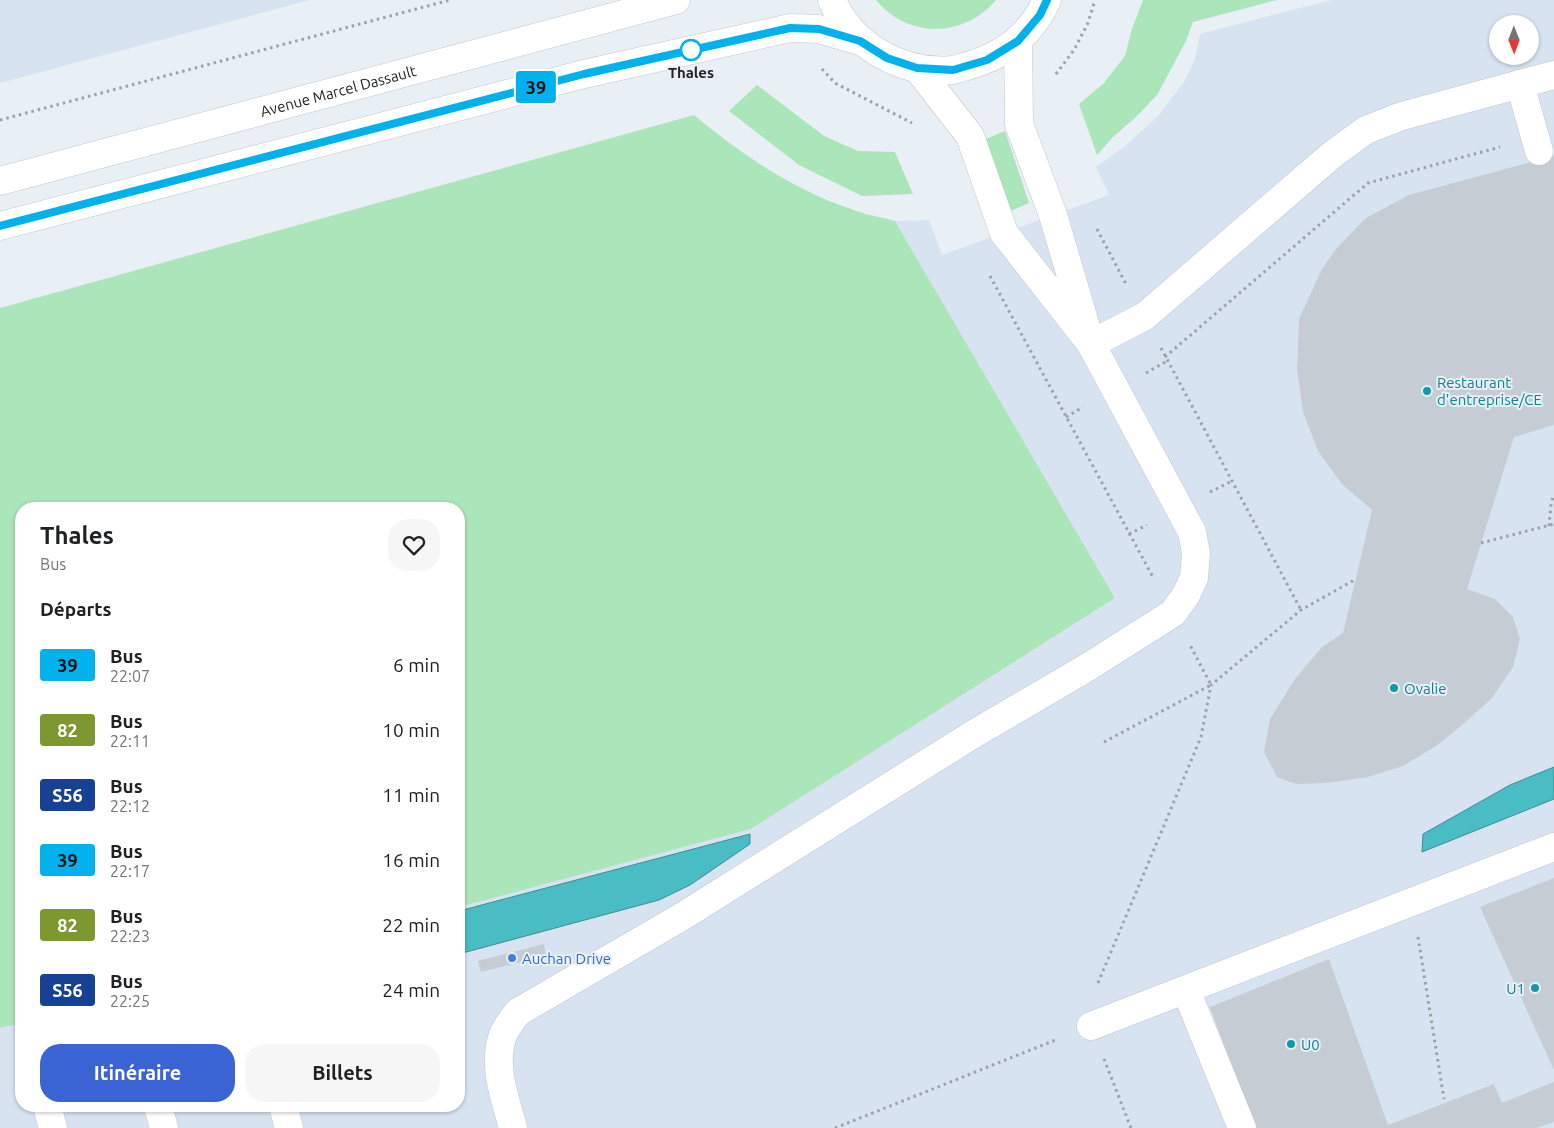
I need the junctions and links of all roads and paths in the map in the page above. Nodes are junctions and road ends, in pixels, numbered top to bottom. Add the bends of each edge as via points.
1 (450, 0) edge
2 (676, 0) edge
3 (832, 0) edge
4 (1047, 0) edge
5 (1094, 0) edge
6 (790, 28) junction
7 (860, 41) junction
8 (1018, 41) junction
9 (917, 68) junction
10 (1554, 75) edge
11 (1054, 79) dead end
12 (1520, 84) junction
13 (0, 120) edge
14 (915, 126) dead end
15 (1537, 144) joint
16 (0, 180) edge
17 (0, 226) edge
18 (1096, 227) dead end
19 (986, 270) dead end
20 (1145, 316) junction
21 (1091, 344) junction
22 (1166, 357) junction
23 (1554, 494) edge
24 (1554, 524) edge
25 (1549, 526) junction
26 (1481, 543) dead end
27 (1356, 579) dead end
28 (1301, 610) junction
29 (1173, 613) junction
30 (1211, 685) junction
31 (1104, 742) dead end
32 (1554, 847) edge
33 (1413, 902) junction
34 (1186, 990) junction
35 (1091, 1026) junction
36 (1444, 1099) dead end
37 (49, 1112) edge
38 (160, 1112) edge
39 (285, 1112) edge
40 (53, 1128) edge
41 (164, 1128) edge
42 (289, 1128) edge
43 (513, 1128) edge
44 (835, 1128) edge
45 (1131, 1128) edge
46 (1242, 1128) edge

1 - 13 path
2 - 16 main road, Avenue Marcel Dassault
3 - 7 main road via 837,12
4 - 8 main road via 1040,15
5 - 11 path via 1088,23
6 - 7 main road via 819,29
6 - 14 path via 811,58 835,83
6 - 17 main road via 584,74
7 - 9 main road via 887,58
8 - 9 main road via 987,60 953,70
8 - 21 main road via 1019,124 1053,215
9 - 21 main road via 970,136 1004,233
10 - 12 main road
12 - 15 main road
12 - 20 main road via 1402,116 1366,130 1333,154
15 - 22 path via 1368,183
18 - 20 path
19 - 29 path
20 - 21 main road
20 - 22 path
21 - 29 main road via 1192,532 1196,553 1194,578
22 - 28 path
23 - 25 path
24 - 25 path
25 - 26 path
27 - 28 path
28 - 30 path
29 - 30 path
29 - 43 main road via 683,916 518,1012 503,1033 497,1056
30 - 31 path
30 - 35 path via 1201,736 1094,993
32 - 33 main road
33 - 34 main road
33 - 36 path
34 - 35 main road
34 - 46 main road
35 - 44 path
35 - 45 path
37 - 40 main road
38 - 41 main road
39 - 42 main road

